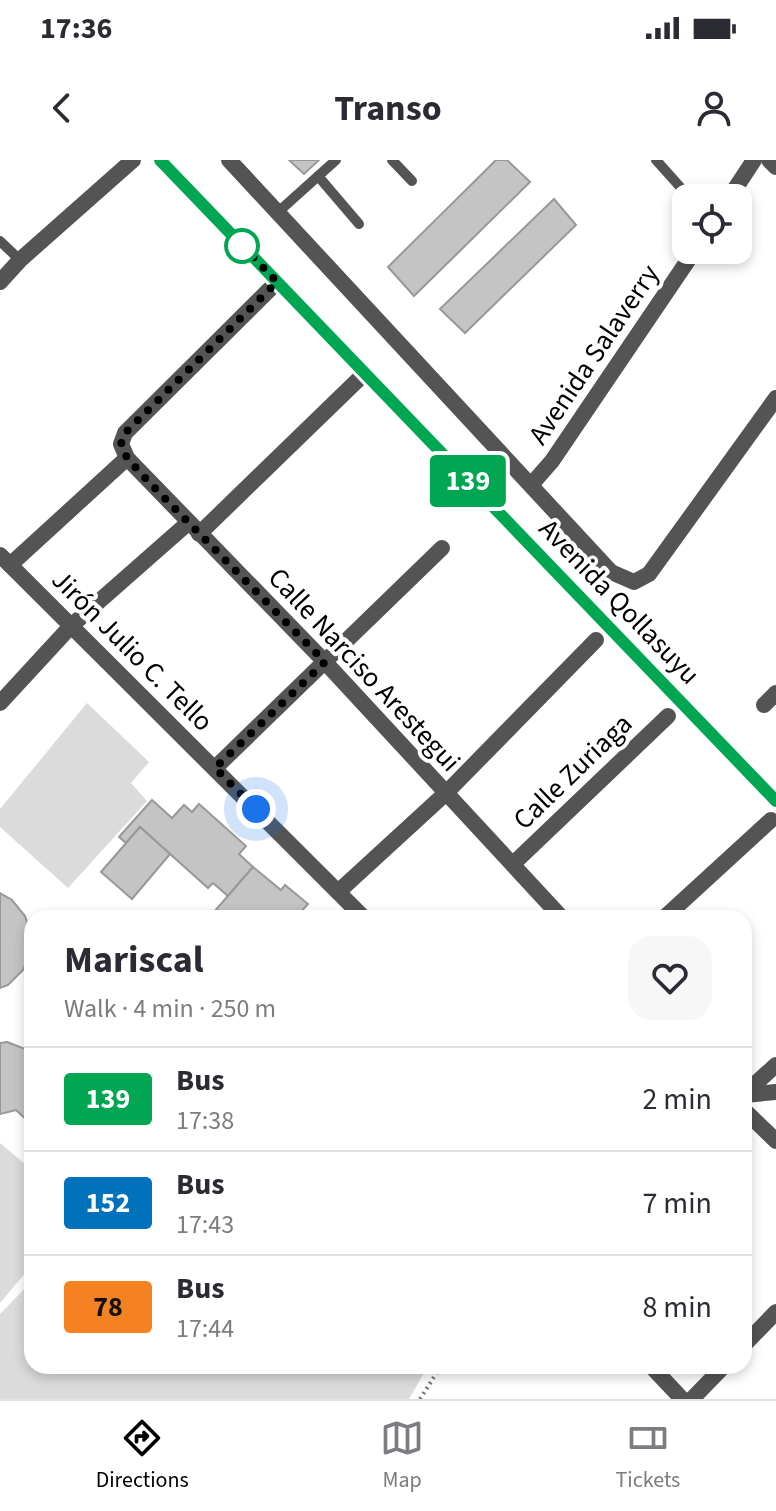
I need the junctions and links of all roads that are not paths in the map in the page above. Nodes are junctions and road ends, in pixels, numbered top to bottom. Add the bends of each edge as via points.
1 (133, 160) edge
2 (160, 160) edge
3 (229, 160) edge
4 (336, 160) edge
5 (392, 160) edge
6 (656, 160) edge
7 (754, 160) edge
8 (769, 160) edge
9 (776, 167) edge
10 (318, 176) junction
11 (412, 181) dead end
12 (677, 184) edge
13 (738, 184) edge
14 (277, 213) junction
15 (359, 224) dead end
16 (0, 241) edge
17 (20, 260) junction
18 (686, 264) edge
19 (0, 282) edge
20 (277, 282) junction
21 (364, 374) junction
22 (776, 398) edge
23 (127, 458) junction
24 (531, 485) junction
25 (193, 528) junction
26 (442, 548) dead end
27 (5, 560) edge
28 (71, 626) junction
29 (596, 640) dead end
30 (325, 662) junction
31 (2, 698) edge
32 (668, 716) dead end
33 (215, 768) junction
34 (446, 793) junction
35 (776, 801) edge
36 (771, 820) dead end
37 (513, 864) junction
38 (338, 892) junction
39 (356, 910) edge
40 (555, 910) edge
41 (673, 910) edge
42 (776, 1065) edge
43 (752, 1087) edge
44 (776, 1092) edge
45 (752, 1094) edge
46 (752, 1118) edge
47 (776, 1141) edge
48 (776, 1312) edge
49 (752, 1337) edge
50 (659, 1374) edge
51 (716, 1374) edge
52 (682, 1399) edge
53 (692, 1399) edge

1 - 17 street
2 - 20 street, Avenida Qollasuyu
3 - 14 street
4 - 10 lane
5 - 11 lane
6 - 12 lane
7 - 13 street
8 - 9 street
10 - 14 lane
10 - 15 lane
14 - 24 street
16 - 17 lane
17 - 19 street
18 - 24 street, Avenida Salaverry
20 - 21 street, Avenida Qollasuyu
20 - 23 street via 125,433 121,444
21 - 25 street
21 - 35 street, Avenida Qollasuyu
22 - 24 street via 649,574 634,582 611,572
23 - 25 street, Calle Narciso Arestegui
23 - 27 street
25 - 28 street
25 - 30 street, Calle Narciso Arestegui
26 - 30 street
27 - 28 street, Jirón Julio C. Tello
28 - 31 street
28 - 33 street, Jirón Julio C. Tello
29 - 34 street
30 - 33 street
30 - 34 street, Calle Narciso Arestegui
32 - 37 street, Calle Zuriaga
33 - 38 street, Jirón Julio C. Tello
34 - 37 street, Calle Narciso Arestegui
34 - 38 street
36 - 41 street
37 - 40 street, Calle Narciso Arestegui
38 - 39 street, Jirón Julio C. Tello
42 - 43 street
44 - 45 street
46 - 47 street
48 - 49 street
50 - 52 street
51 - 53 street

